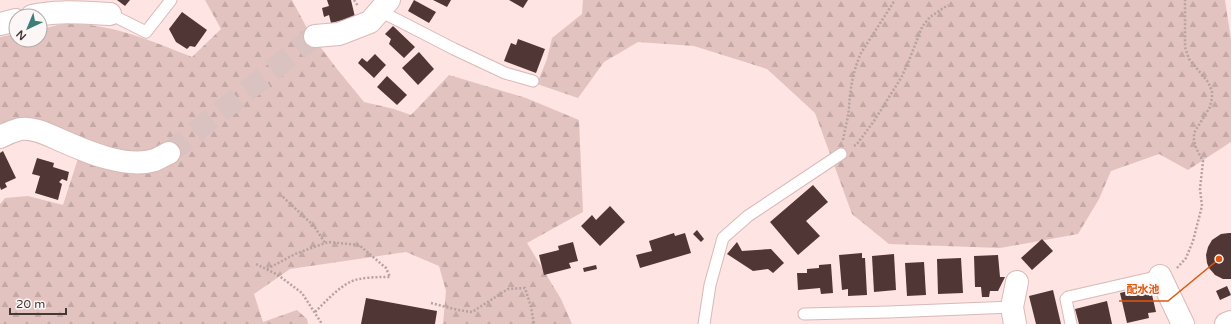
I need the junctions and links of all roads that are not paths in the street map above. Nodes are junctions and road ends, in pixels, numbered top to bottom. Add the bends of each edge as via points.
1 (94, 0) edge
2 (171, 0) edge
3 (384, 6) edge
4 (48, 13) edge
5 (110, 14) junction
6 (315, 36) tunnel mouth
7 (533, 81) dead end
8 (0, 137) edge
9 (169, 153) tunnel mouth
10 (841, 154) road end
11 (1168, 272) joint
12 (1017, 282) dead end
13 (804, 314) dead end
14 (1013, 316) edge
15 (1231, 322) edge
16 (704, 324) edge
17 (1070, 324) edge
18 (1183, 324) edge
19 (1226, 324) edge

1 - 5 street
2 - 5 lane via 146,32
3 - 6 street via 370,22 339,34
3 - 7 lane via 454,49 505,73
4 - 5 street
8 - 9 street via 20,129 34,129 88,152 118,161 155,160
10 - 16 lane via 748,216 723,238 710,285
11 - 17 lane via 1068,297 1066,299
11 - 18 street
12 - 14 street
13 - 14 lane via 888,312
15 - 19 street

